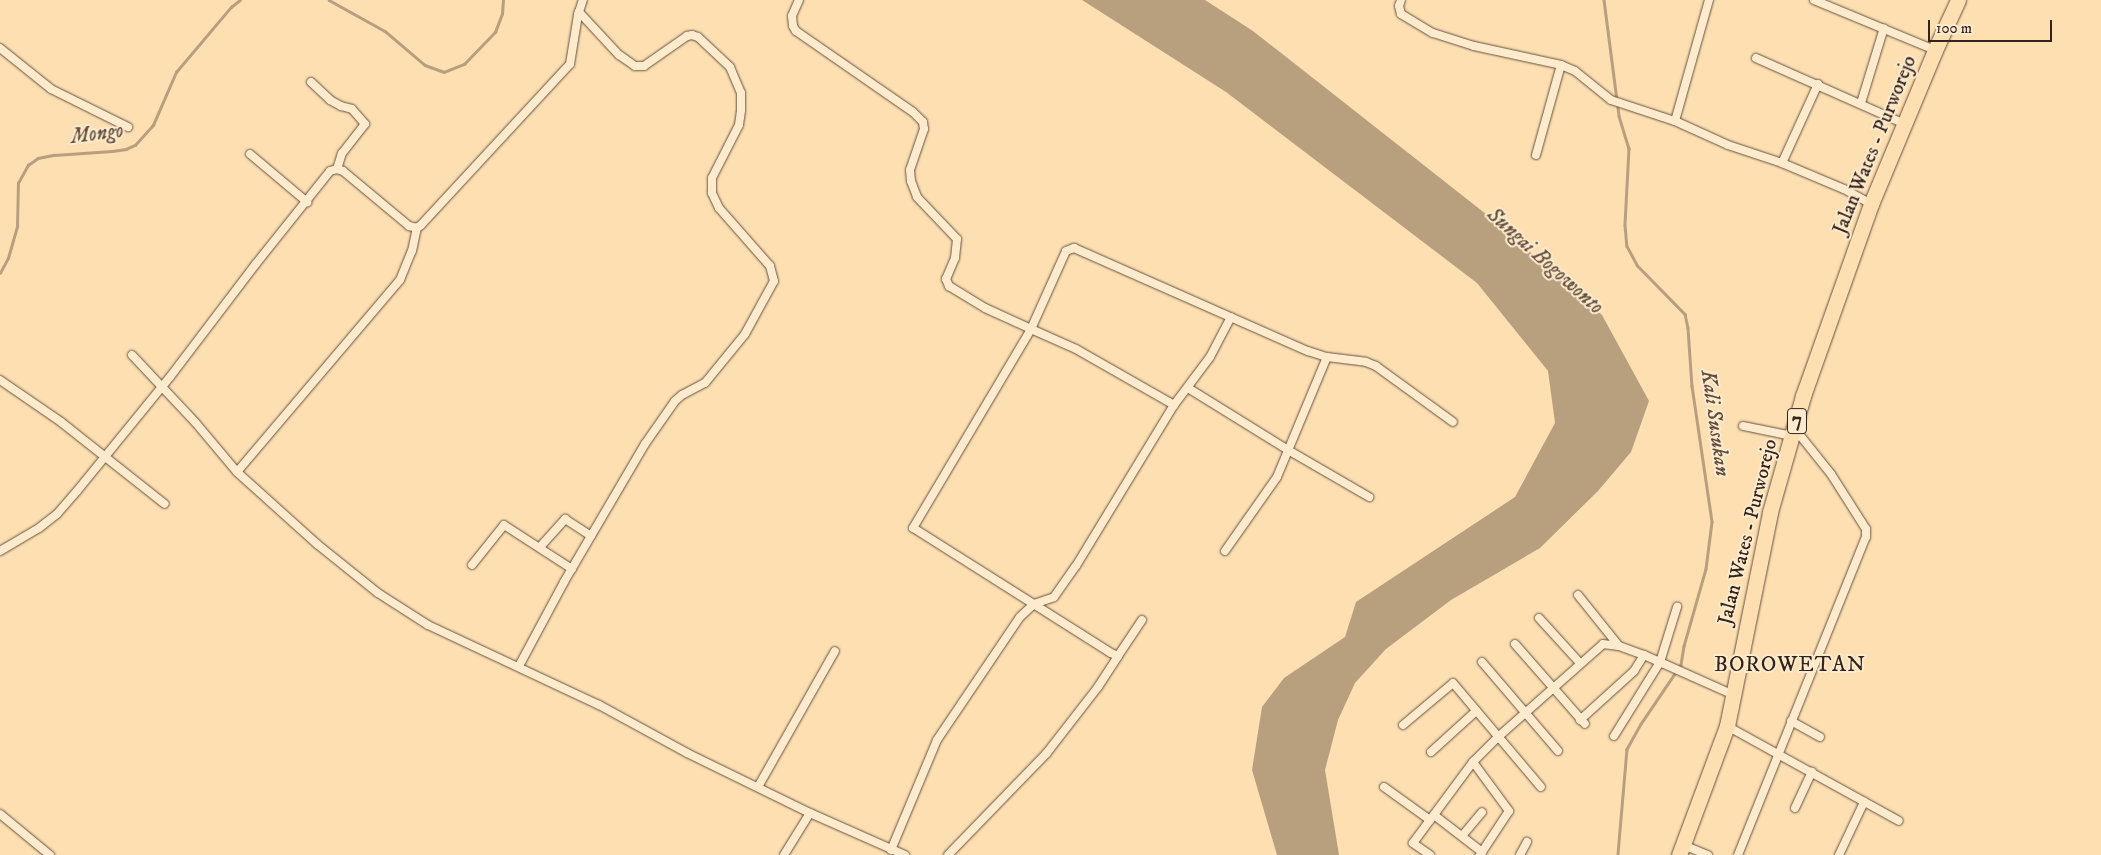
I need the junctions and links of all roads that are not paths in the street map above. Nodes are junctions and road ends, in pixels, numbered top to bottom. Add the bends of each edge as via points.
1 (583, 0) edge
2 (799, 0) edge
3 (1401, 0) edge
4 (1710, 0) edge
5 (1814, 0) edge
6 (1842, 0) edge
7 (1958, 0) edge
8 (1838, 9) junction
9 (579, 12) junction
10 (1884, 28) junction
11 (0, 48) edge
12 (1935, 50) junction
13 (1756, 58) dead end
14 (1561, 65) junction
15 (311, 82) dead end
16 (1818, 84) junction
17 (1861, 103) junction
18 (1675, 121) junction
19 (1905, 124) junction
20 (128, 127) dead end
21 (250, 154) dead end
22 (1536, 155) dead end
23 (1782, 163) junction
24 (337, 169) junction
25 (307, 202) junction
26 (1871, 204) junction
27 (416, 228) junction
28 (1232, 317) junction
29 (1031, 329) junction
30 (132, 355) dead end
31 (1327, 357) junction
32 (0, 380) edge
33 (162, 388) junction
34 (1188, 388) junction
35 (1174, 405) junction
36 (1453, 422) dead end
37 (1743, 426) dead end
38 (1793, 433) junction
39 (1288, 450) junction
40 (106, 456) junction
41 (237, 472) junction
42 (1369, 497) dead end
43 (165, 504) dead end
44 (591, 536) junction
45 (540, 547) junction
46 (0, 551) edge
47 (1225, 551) dead end
48 (472, 565) dead end
49 (572, 569) junction
50 (1578, 595) dead end
51 (1034, 604) junction
52 (1678, 606) dead end
53 (1539, 618) dead end
54 (1142, 620) dead end
55 (1515, 644) dead end
56 (1619, 646) junction
57 (835, 651) dead end
58 (1644, 655) junction
59 (1118, 656) junction
60 (1482, 662) dead end
61 (1660, 662) junction
62 (1580, 663) junction
63 (519, 666) junction
64 (1553, 689) junction
65 (1734, 695) junction
66 (1476, 711) junction
67 (1525, 713) junction
68 (1791, 721) junction
69 (1403, 725) dead end
70 (1727, 726) junction
71 (1614, 736) dead end
72 (1498, 737) junction
73 (1820, 737) dead end
74 (1558, 751) dead end
75 (1431, 752) dead end
76 (1779, 754) junction
77 (1473, 762) junction
78 (1812, 772) junction
79 (758, 787) junction
80 (1384, 787) dead end
81 (1541, 787) dead end
82 (1864, 802) junction
83 (1795, 808) dead end
84 (1482, 812) dead end
85 (810, 813) junction
86 (0, 814) edge
87 (1432, 818) junction
88 (1899, 821) dead end
89 (1462, 836) junction
90 (1527, 842) dead end
91 (891, 850) junction
92 (1681, 850) edge
93 (1481, 853) edge
94 (50, 855) edge
95 (784, 855) edge
96 (905, 855) edge
97 (948, 855) edge
98 (1430, 855) edge
99 (1520, 855) edge
100 (1708, 855) edge
101 (1738, 855) edge
102 (1839, 855) edge

1 - 9 street
2 - 29 street via 791,21 796,31 923,122 924,128 910,170 911,181 917,197 957,239 955,258 946,278 948,284 985,308
3 - 14 street via 1401,14 1433,33 1474,46
4 - 18 street
5 - 8 street
6 - 8 street
7 - 12 highway, Jalan Wates - Purworejo / 7
8 - 10 street
9 - 27 street via 570,64
9 - 44 street via 619,55 635,66 644,66 692,35 730,67 741,93 739,125 712,178 712,193 719,208 770,266 774,275 772,286 744,334 703,386 675,401 645,444
10 - 12 street
10 - 17 street
11 - 20 street via 51,89
12 - 19 highway, Jalan Wates - Purworejo / 7
13 - 16 street
14 - 18 street via 1576,70 1612,100
14 - 22 street
15 - 24 street via 330,100 352,109 366,124 342,153
16 - 17 street
16 - 23 street
17 - 19 street
18 - 23 street via 1728,145
19 - 26 highway, Jalan Wates - Purworejo / 7
21 - 25 street
23 - 26 street
24 - 25 street via 330,171
24 - 27 street via 401,221
25 - 33 street
26 - 38 highway, Jalan Wates - Purworejo / 7
27 - 41 street via 412,250 400,280
28 - 29 street via 1071,248 1066,251
28 - 31 street
28 - 34 street
29 - 35 street via 1076,349
29 - 51 street via 913,528
30 - 33 street
31 - 36 street via 1376,366
31 - 39 street
32 - 40 street via 27,396
33 - 40 street
33 - 41 street via 196,422
34 - 35 street
34 - 39 street
35 - 51 street via 1076,566 1054,597
37 - 38 street
38 - 65 highway, Jalan Wates - Purworejo / 7 via 1770,512
38 - 68 street via 1810,445 1867,533
39 - 42 street
39 - 47 street via 1277,476
40 - 43 street
40 - 46 street via 57,514
41 - 63 street via 378,594 428,625
44 - 45 street via 565,519
44 - 49 street
45 - 48 street via 504,525
45 - 49 street
49 - 63 street
50 - 56 street
51 - 59 street
51 - 91 street via 1020,617 937,740
52 - 61 street
53 - 62 street
54 - 59 street
55 - 64 street
56 - 58 street
56 - 62 street via 1603,644
57 - 79 street
58 - 61 street
58 - 64 street via 1634,671 1582,722
59 - 97 street via 1046,754
60 - 67 street
61 - 65 street
61 - 71 street
62 - 64 street
63 - 79 street
64 - 67 street
65 - 70 highway, Jalan Wates - Purworejo / 7
66 - 69 street via 1453,683
66 - 72 street
66 - 75 street
67 - 72 street
67 - 74 street
68 - 73 street
68 - 76 street
70 - 76 street
70 - 92 highway, Jalan Wates - Purworejo / 7
72 - 77 street
72 - 81 street
76 - 78 street
76 - 101 street
77 - 87 street
77 - 93 street via 1509,811
78 - 82 street
78 - 83 street
79 - 85 street
80 - 87 street
82 - 88 street
82 - 102 street
84 - 89 street
85 - 91 street
85 - 95 street
86 - 94 street
87 - 89 street
87 - 98 street via 1413,843
89 - 93 street
90 - 99 street
91 - 96 street
92 - 100 street

